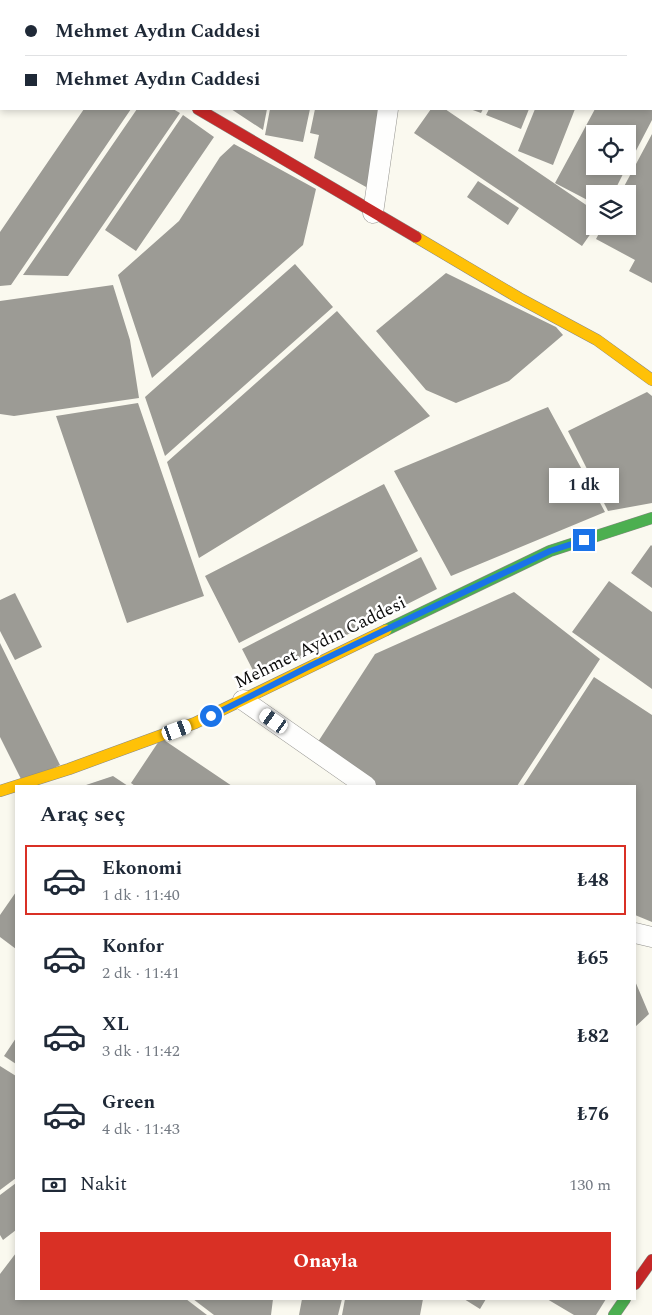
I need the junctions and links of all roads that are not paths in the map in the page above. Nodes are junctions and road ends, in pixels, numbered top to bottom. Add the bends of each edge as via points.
1 (200, 110) edge
2 (388, 110) edge
3 (372, 213) junction
4 (652, 380) edge
5 (652, 518) edge
6 (243, 700) junction
7 (20, 785) edge
8 (365, 785) edge
9 (15, 786) edge
10 (0, 791) edge
11 (636, 933) edge
12 (652, 937) edge
13 (652, 1260) edge
14 (636, 1283) edge
15 (624, 1300) edge
16 (614, 1315) edge

1 - 3 street
2 - 3 street
3 - 4 street via 597,340
5 - 6 street, Mehmet Aydın Caddesi via 550,551
6 - 7 street, Mehmet Aydın Caddesi via 195,723
6 - 8 street
9 - 10 street, Mehmet Aydın Caddesi
11 - 12 street
13 - 14 street
15 - 16 street

